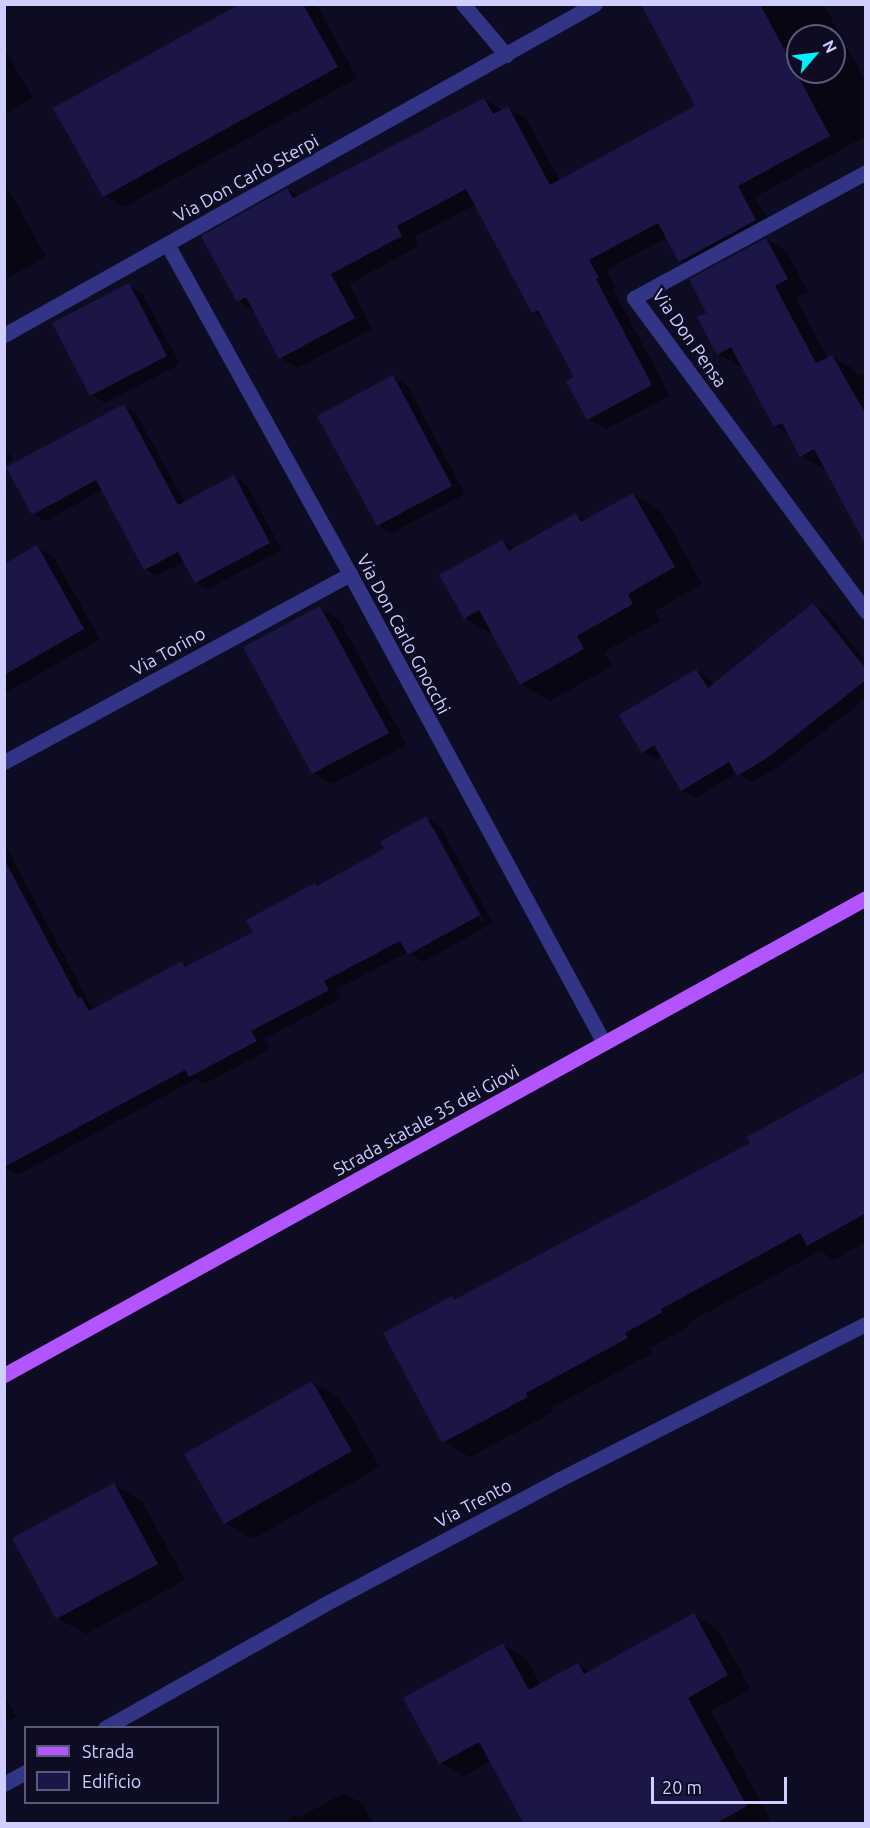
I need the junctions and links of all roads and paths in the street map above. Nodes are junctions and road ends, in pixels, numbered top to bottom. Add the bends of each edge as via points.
1 (463, 4) edge
2 (595, 4) edge
3 (506, 55) junction
4 (866, 172) edge
5 (167, 244) junction
6 (4, 335) edge
7 (350, 574) junction
8 (866, 612) edge
9 (4, 762) edge
10 (866, 898) edge
11 (604, 1043) junction
12 (866, 1324) edge
13 (4, 1374) edge
14 (109, 1726) edge
15 (24, 1773) edge
16 (4, 1784) edge

1 - 3 street
2 - 3 street, Via Don Carlo Sterpi
3 - 5 street, Via Don Carlo Sterpi
4 - 8 street, Via Don Pensa via 634,298
5 - 6 street, Via Don Carlo Sterpi
5 - 7 street, Via Don Carlo Gnocchi
7 - 9 street, Via Torino
7 - 11 street, Via Don Carlo Gnocchi
10 - 11 main road, Strada statale 35 dei Giovi
11 - 13 main road, Strada statale 35 dei Giovi
12 - 14 street, Via Trento via 322,1605
15 - 16 street

